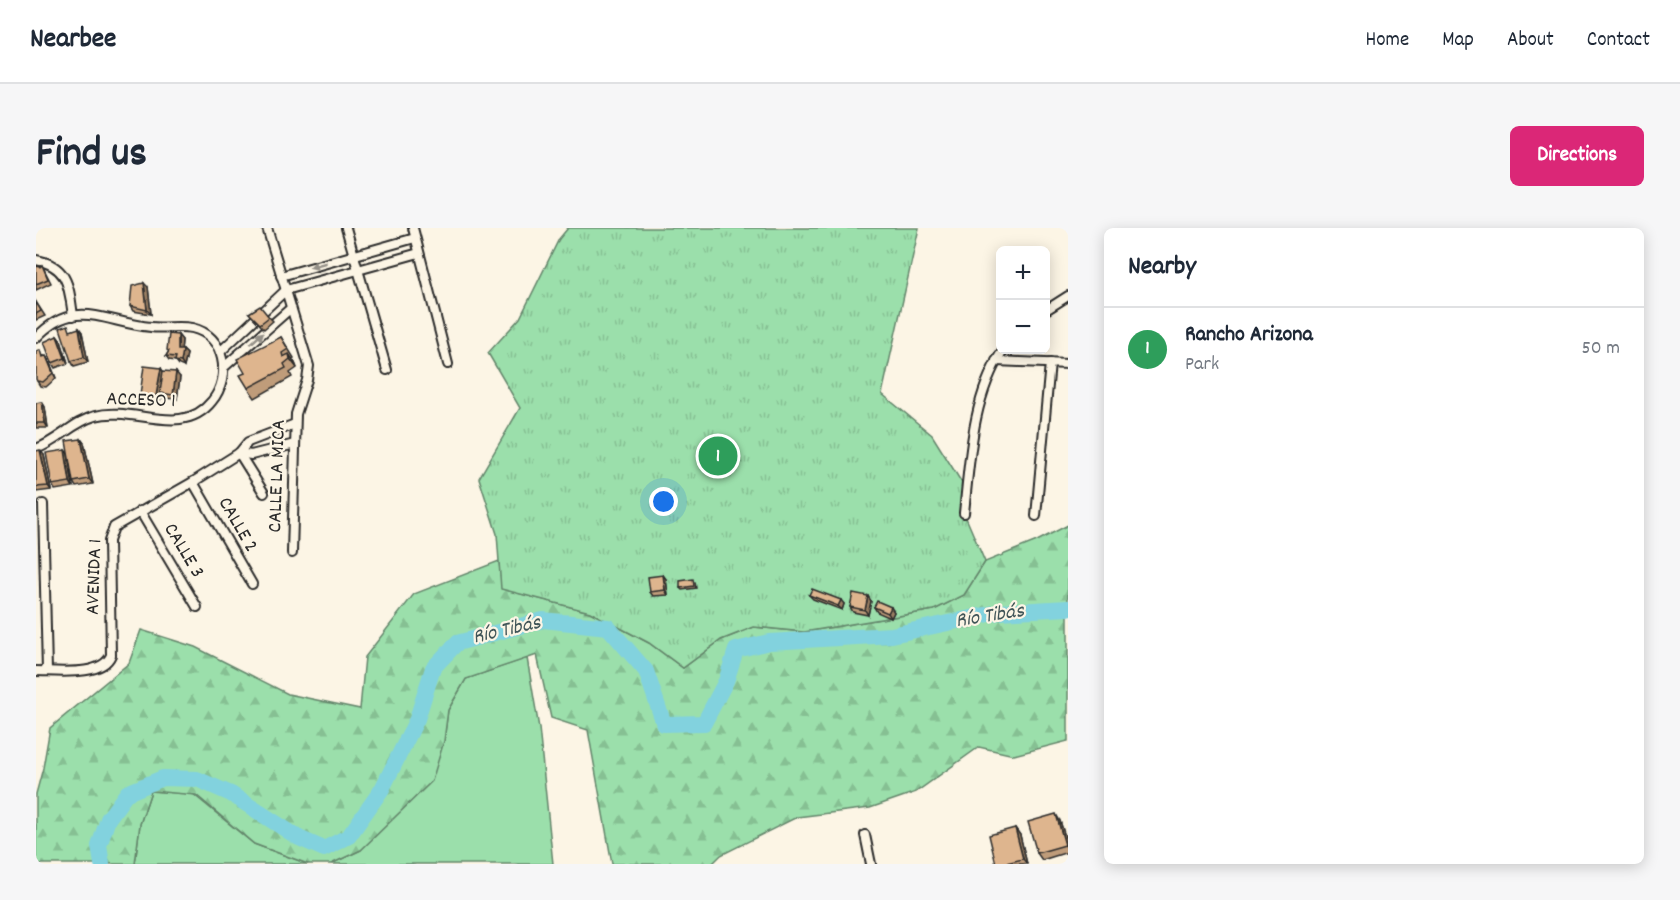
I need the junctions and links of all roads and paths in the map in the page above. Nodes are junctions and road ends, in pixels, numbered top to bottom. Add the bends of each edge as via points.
1 (267, 228) edge
2 (346, 228) edge
3 (412, 228) edge
4 (415, 238) junction
5 (419, 253) junction
6 (354, 255) junction
7 (36, 260) edge
8 (358, 269) junction
9 (281, 276) junction
10 (286, 290) junction
11 (1068, 296) edge
12 (1050, 307) edge
13 (291, 308) junction
14 (74, 316) junction
15 (36, 338) edge
16 (220, 352) junction
17 (1000, 354) edge
18 (996, 361) junction
19 (1050, 363) junction
20 (448, 364) dead end
21 (1068, 364) edge
22 (223, 368) junction
23 (387, 370) dead end
24 (295, 424) junction
25 (295, 444) junction
26 (36, 449) edge
27 (239, 453) junction
28 (193, 482) junction
29 (264, 493) dead end
30 (43, 504) dead end
31 (140, 511) junction
32 (964, 513) dead end
33 (1036, 516) dead end
34 (292, 553) dead end
35 (252, 584) dead end
36 (197, 607) dead end
37 (36, 671) edge
38 (47, 671) junction
39 (865, 835) dead end
40 (871, 864) edge

1 - 9 street, CALLE LA MICA
2 - 6 street
3 - 4 street
4 - 5 street
4 - 6 street
5 - 8 street
5 - 20 street
6 - 8 street
6 -> 9 street
7 - 14 street via 53,266 65,277
8 - 10 street
8 - 23 street
9 - 10 street, CALLE LA MICA
10 - 13 street, CALLE LA MICA
10 - 16 street
11 - 12 street
22 -> 13 street
13 - 24 street, CALLE LA MICA via 309,366
14 - 15 street via 60,319
14 - 16 street via 92,314 151,327 190,327 211,337
16 - 22 street, ACCESO 1
17 - 18 street
18 - 19 street
18 - 32 street via 972,431
19 - 21 street
19 - 33 street
22 - 26 street, ACCESO 1 via 213,401 195,416 175,421 105,414 83,421
24 - 25 street, CALLE LA MICA
24 - 27 street, AVENIDA 1 via 248,442
25 - 27 street, AVENIDA 1 via 251,455
25 - 34 street, CALLE LA MICA
27 - 28 street, AVENIDA 1
27 - 29 street
28 - 31 street, AVENIDA 1
28 - 35 street, CALLE 2
30 - 38 street
31 - 36 street, CALLE 3
31 - 38 street, AVENIDA 1 via 114,527 109,541 108,663 96,670
37 - 38 street, AVENIDA 1
39 - 40 street

